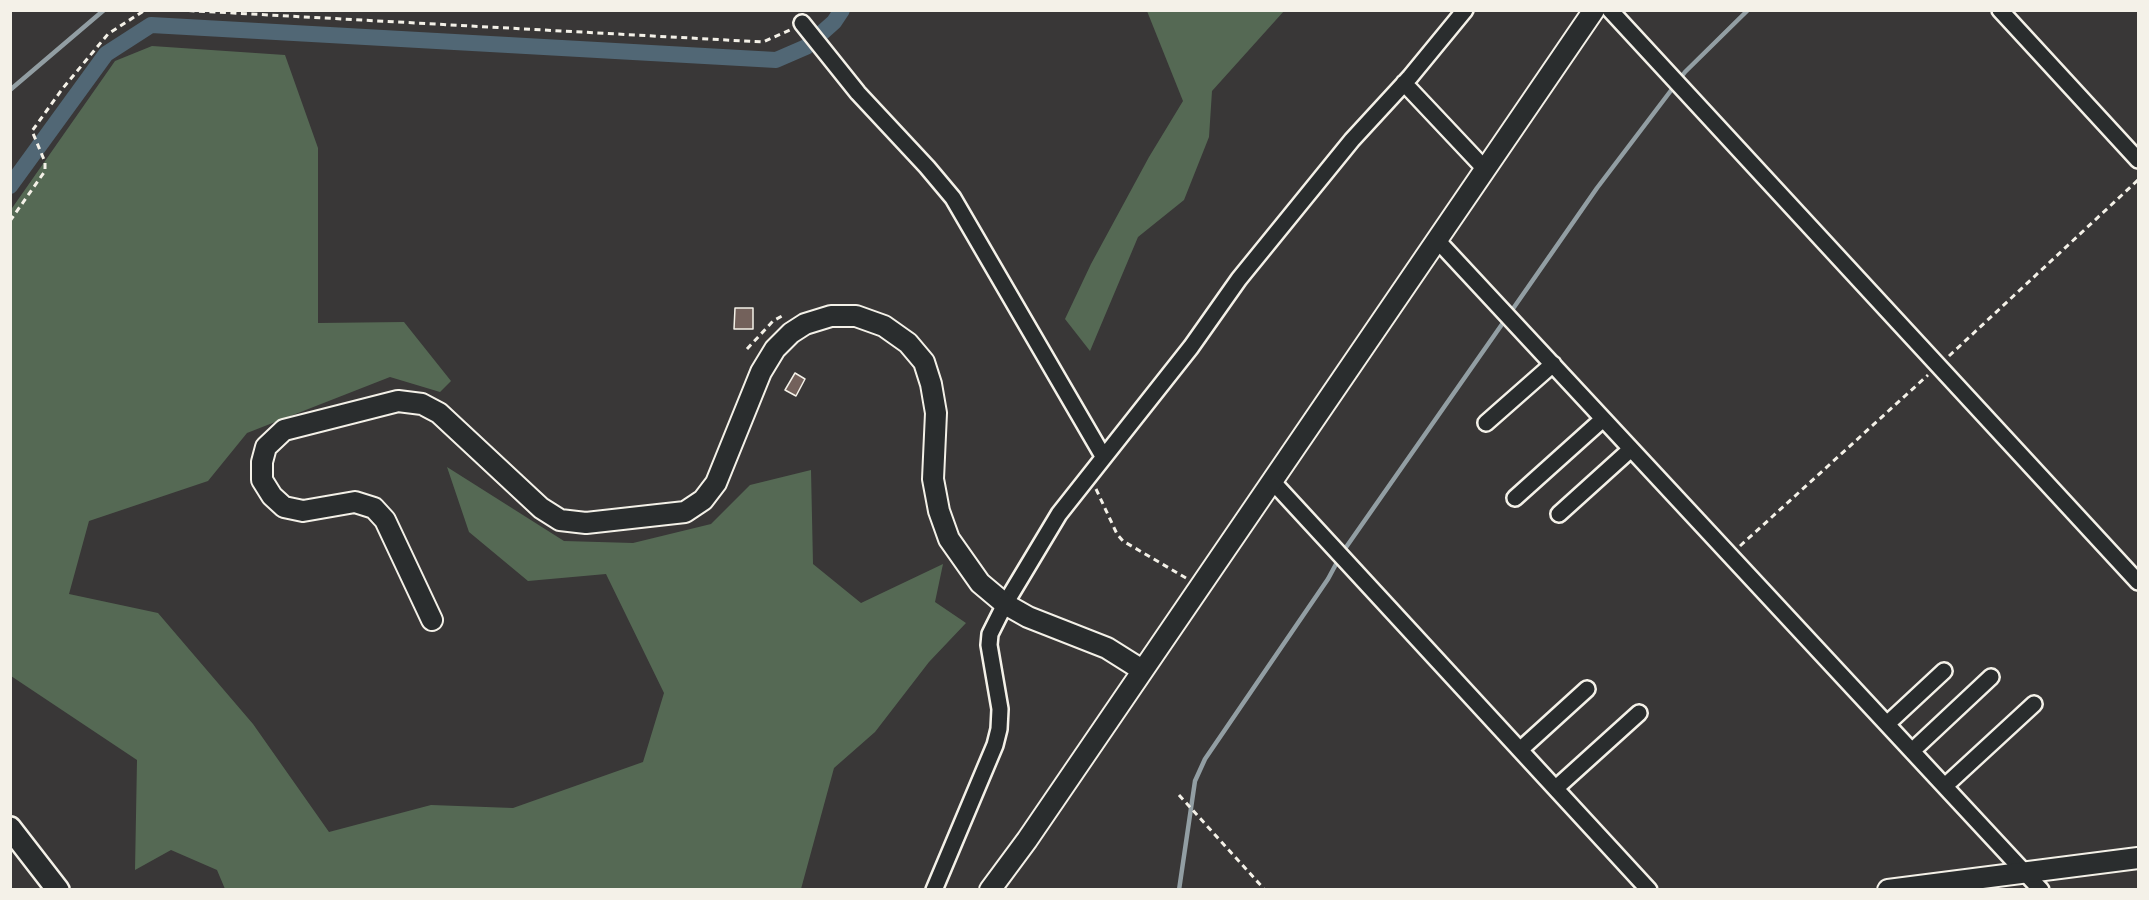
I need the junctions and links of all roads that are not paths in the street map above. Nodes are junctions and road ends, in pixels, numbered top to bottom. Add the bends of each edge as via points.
1 (1465, 10) edge
2 (1594, 10) edge
3 (1610, 10) edge
4 (2001, 10) edge
5 (802, 24) road end
6 (1404, 83) junction
7 (2139, 160) edge
8 (1485, 169) junction
9 (1437, 240) junction
10 (1552, 364) junction
11 (1603, 419) junction
12 (1486, 423) dead end
13 (1631, 449) junction
14 (1103, 456) junction
15 (1273, 482) junction
16 (1515, 498) dead end
17 (1559, 514) dead end
18 (2139, 582) edge
19 (1005, 604) junction
20 (432, 620) dead end
21 (1142, 670) junction
22 (1944, 671) dead end
23 (1992, 677) dead end
24 (1587, 689) dead end
25 (2034, 704) dead end
26 (1639, 713) dead end
27 (1887, 724) junction
28 (1521, 749) junction
29 (1912, 751) junction
30 (1945, 786) junction
31 (1556, 788) junction
32 (13, 835) edge
33 (2139, 858) edge
34 (2025, 872) junction
35 (58, 890) edge
36 (934, 890) edge
37 (990, 890) edge
38 (1649, 890) edge
39 (1888, 890) edge
40 (2041, 890) edge

1 - 6 street
2 - 8 street
3 - 18 street
4 - 7 street
5 - 14 street via 953,198
6 - 8 street
6 - 14 street via 1288,217
8 - 9 street
9 - 10 street
9 - 15 street
10 - 11 street
10 - 12 street
11 - 13 street
11 - 16 street
13 - 17 street
13 - 27 street
14 - 19 street via 1059,514
15 - 21 street
15 - 28 street
19 - 20 street via 980,583 949,539 939,511 933,478 936,413 924,362 908,343 884,326 856,316 831,316 805,324 776,349 761,372 716,483 703,500 685,512 586,523 560,520 541,508 439,413 423,404 398,401 284,430 266,447 261,462 261,480 272,496 284,507 303,511 355,502 374,508 385,520
19 - 21 street via 1107,648
19 - 36 street via 990,634 989,645 1000,708 999,729
21 - 37 street
22 - 27 street
23 - 29 street
24 - 28 street
25 - 30 street
26 - 31 street
27 - 29 street
28 - 31 street
29 - 30 street
30 - 34 street
31 - 38 street
32 - 35 main road
33 - 34 street
34 - 39 street
34 - 40 street

